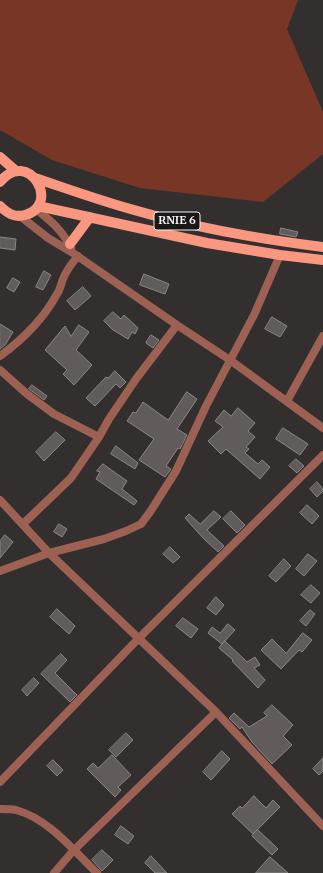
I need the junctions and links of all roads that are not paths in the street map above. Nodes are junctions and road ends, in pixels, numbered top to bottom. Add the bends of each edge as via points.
1 (0, 157) edge
2 (16, 171) junction
3 (35, 178) junction
4 (0, 182) edge
5 (0, 206) edge
6 (37, 207) junction
7 (20, 216) junction
8 (90, 217) junction
9 (323, 248) edge
10 (74, 251) junction
11 (280, 255) junction
12 (323, 260) edge
13 (177, 325) junction
14 (323, 336) edge
15 (0, 356) edge
16 (230, 360) junction
17 (0, 370) edge
18 (287, 401) junction
19 (323, 428) edge
20 (99, 437) junction
21 (323, 455) edge
22 (0, 500) edge
23 (23, 524) junction
24 (49, 553) junction
25 (0, 570) edge
26 (139, 638) junction
27 (216, 712) junction
28 (0, 782) edge
29 (0, 809) edge
30 (323, 826) edge
31 (74, 851) junction
32 (54, 873) edge
33 (97, 873) edge

1 - 2 main road, RNIE 6
2 - 3 main road, RNIE 6 via 26,172
2 - 4 main road via 5,175
3 - 6 main road via 41,191
3 - 9 main road, RNIE 6 via 134,210 196,226
5 - 7 main road via 4,211
6 - 7 main road via 29,214
6 - 8 main road, RNIE 6
6 - 10 street via 57,226
7 - 10 street via 48,238
8 - 10 main road
8 - 11 main road, RNIE 6 via 207,243
10 - 13 street
10 - 15 street via 59,292 51,304 36,323
11 - 12 main road, RNIE 6
11 - 16 street via 254,315
13 - 16 street
13 - 20 street via 136,379
14 - 18 street
16 - 18 street
16 - 24 street via 176,471 141,524 104,539
17 - 20 street via 54,414
18 - 19 street
20 - 23 street via 71,478
21 - 26 street
22 - 23 street
23 - 24 street
24 - 25 street
24 - 26 street
26 - 27 street
26 - 28 street
27 - 30 street
27 - 31 street
29 - 31 street via 15,810 35,818 57,833
31 - 32 street
31 - 33 street

